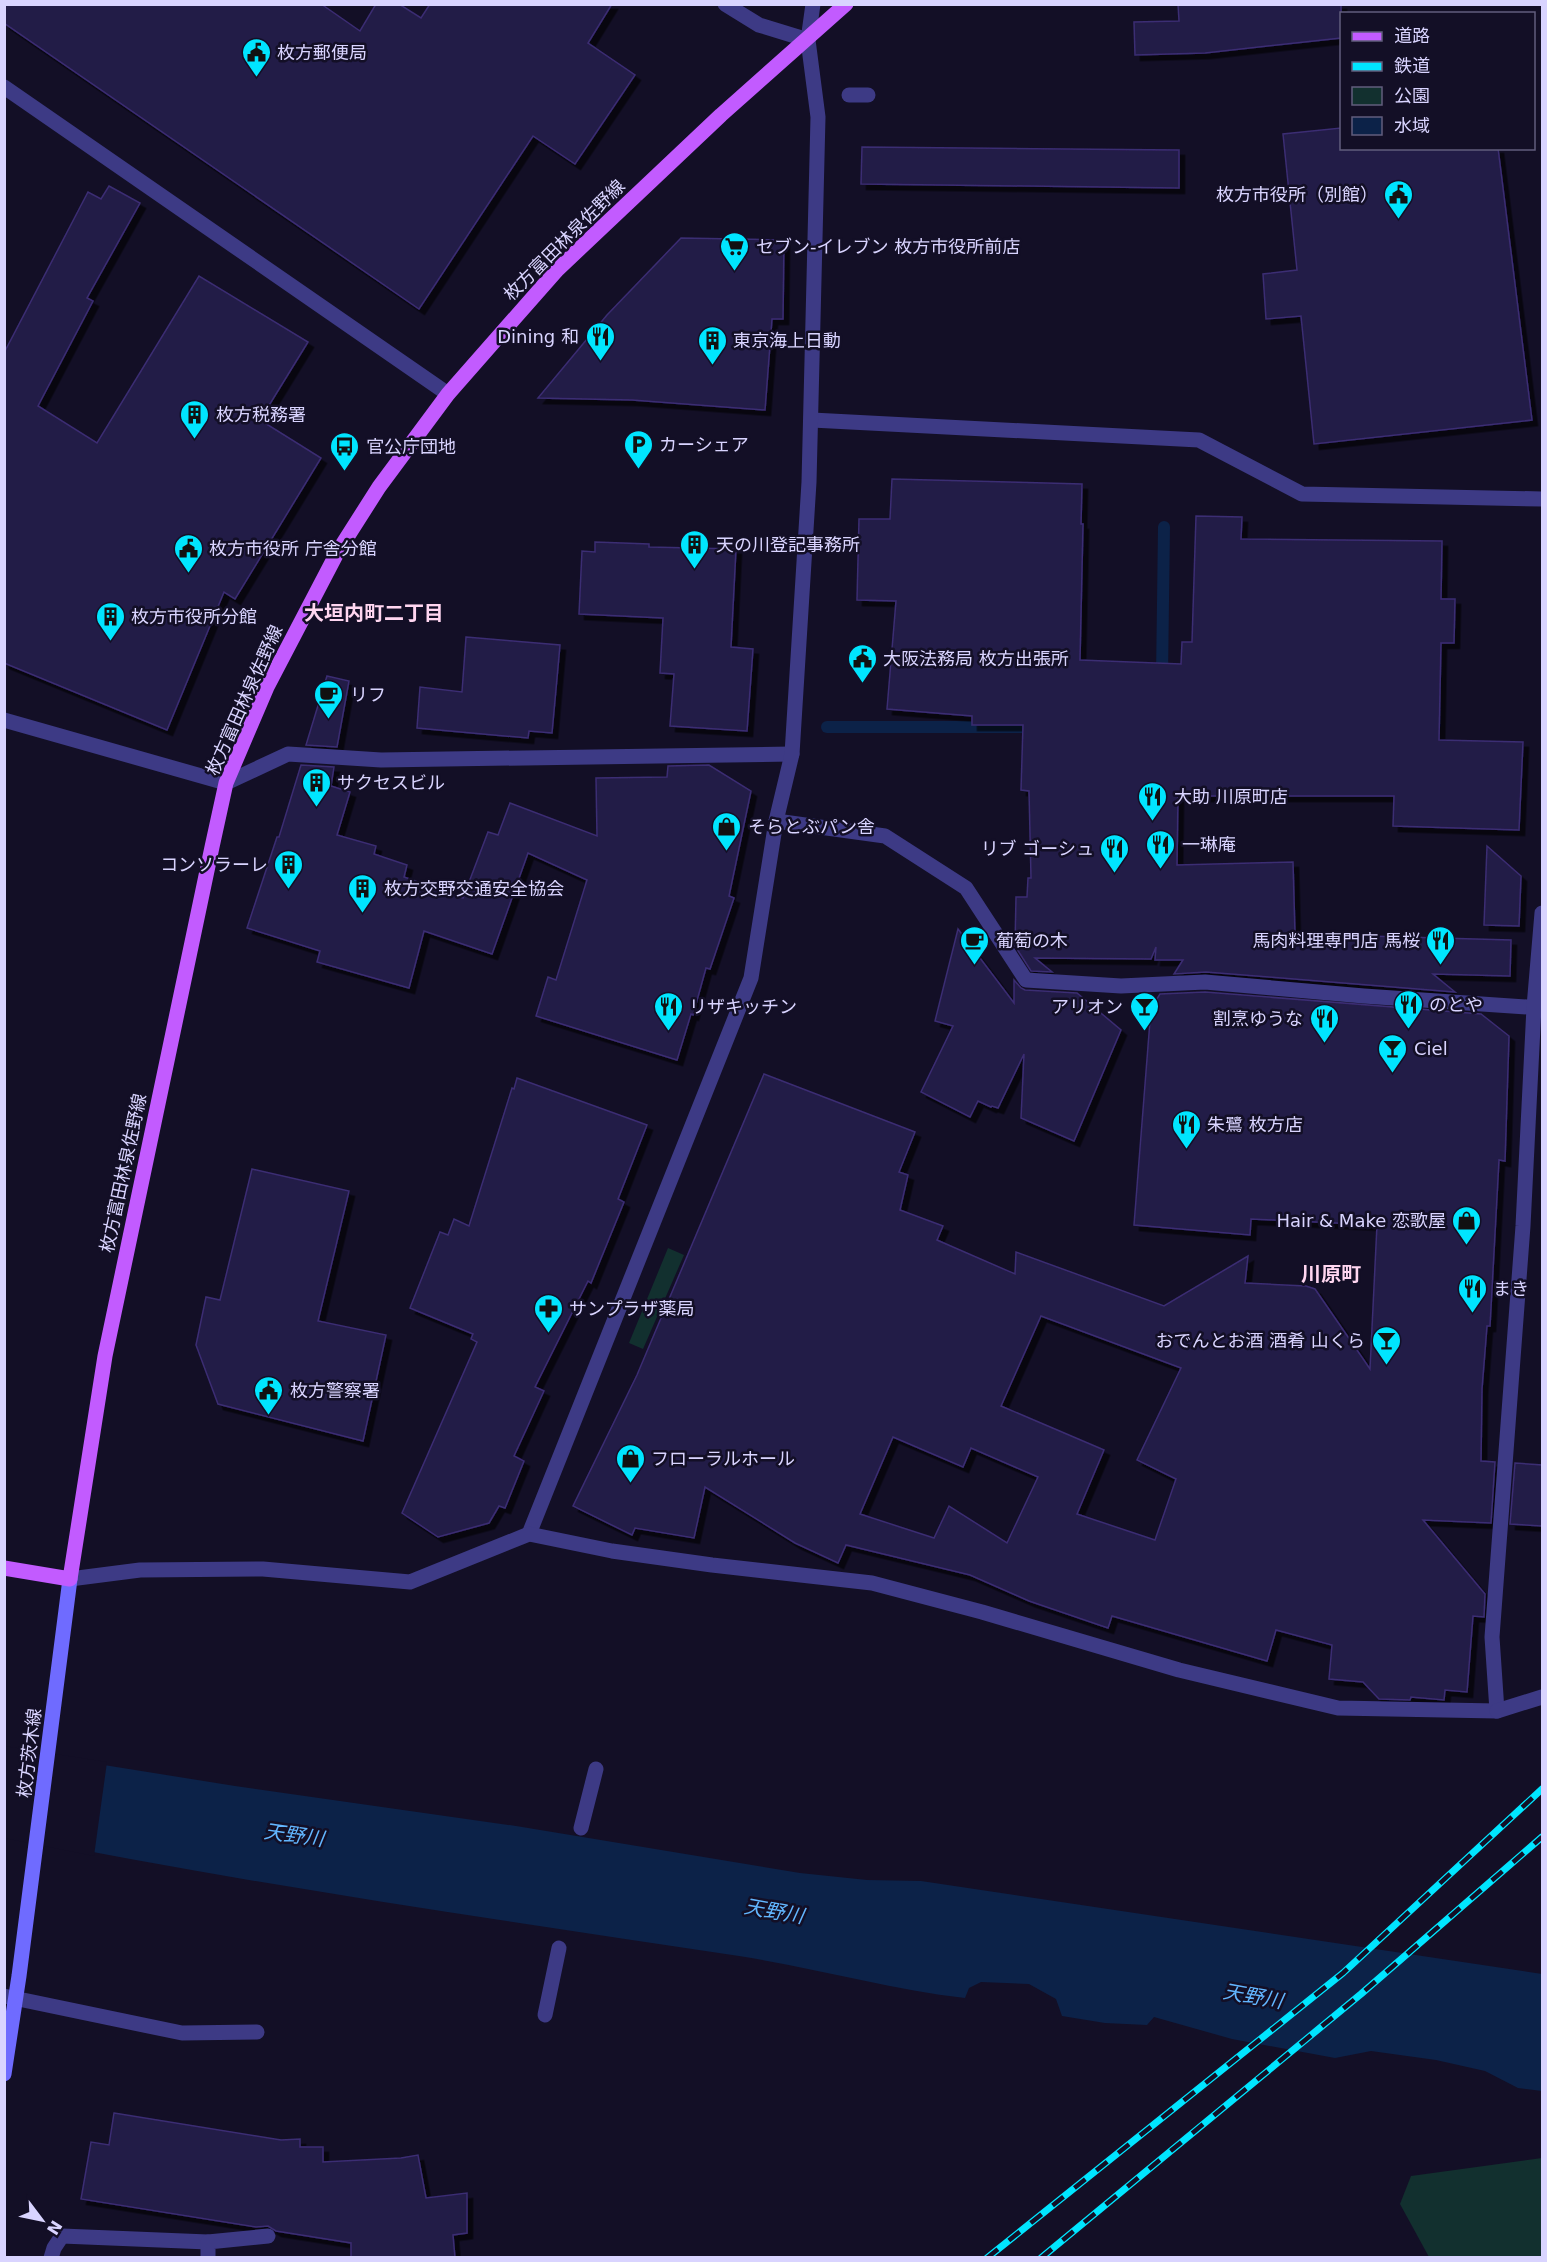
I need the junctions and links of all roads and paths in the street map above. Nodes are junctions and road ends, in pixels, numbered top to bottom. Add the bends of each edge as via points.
1 (725, 4) edge
2 (813, 4) edge
3 (846, 4) edge
4 (808, 40) junction
5 (4, 87) edge
6 (849, 95) dead end
7 (868, 95) dead end
8 (448, 394) junction
9 (812, 420) junction
10 (1542, 499) edge
11 (4, 720) edge
12 (792, 754) junction
13 (226, 783) junction
14 (776, 821) junction
15 (1542, 913) edge
16 (1538, 1007) edge
17 (529, 1534) junction
18 (4, 1568) edge
19 (70, 1579) junction
20 (1542, 1697) edge
21 (1497, 1711) junction
22 (596, 1769) dead end
23 (581, 1828) dead end
24 (559, 1948) dead end
25 (10, 1998) edge
26 (545, 2015) dead end
27 (257, 2032) dead end
28 (4, 2074) edge
29 (268, 2236) dead end
30 (208, 2250) edge
31 (51, 2258) edge

1 - 4 street via 759,25
2 - 4 street
3 - 4 main road, 枚方富田林泉佐野線
4 - 8 main road, 枚方富田林泉佐野線 via 721,115 557,270
4 - 9 street via 818,111
5 - 8 street
6 - 7 street
8 - 13 main road, 枚方富田林泉佐野線 via 337,553 267,687
9 - 10 street via 1198,440 1302,494
9 - 12 street
11 - 13 street
12 - 13 street via 381,760 288,753
12 - 14 street
13 - 19 main road, 枚方富田林泉佐野線 via 105,1356
14 - 16 street via 885,836 966,888 1026,980 1121,986 1205,982
14 - 17 street via 751,978
15 - 16 street
16 - 21 street via 1492,1637
17 - 19 street via 410,1582 263,1569 140,1570
17 - 21 street via 701,1564 872,1583 1179,1670 1338,1708
18 - 19 main road
19 - 25 main road, 枚方茨木線 via 19,1976
20 - 21 street
22 - 23 street
24 - 26 street
25 - 27 street via 182,2033
25 - 28 main road, 枚方茨木線
29 - 30 street
30 - 31 street via 62,2236

